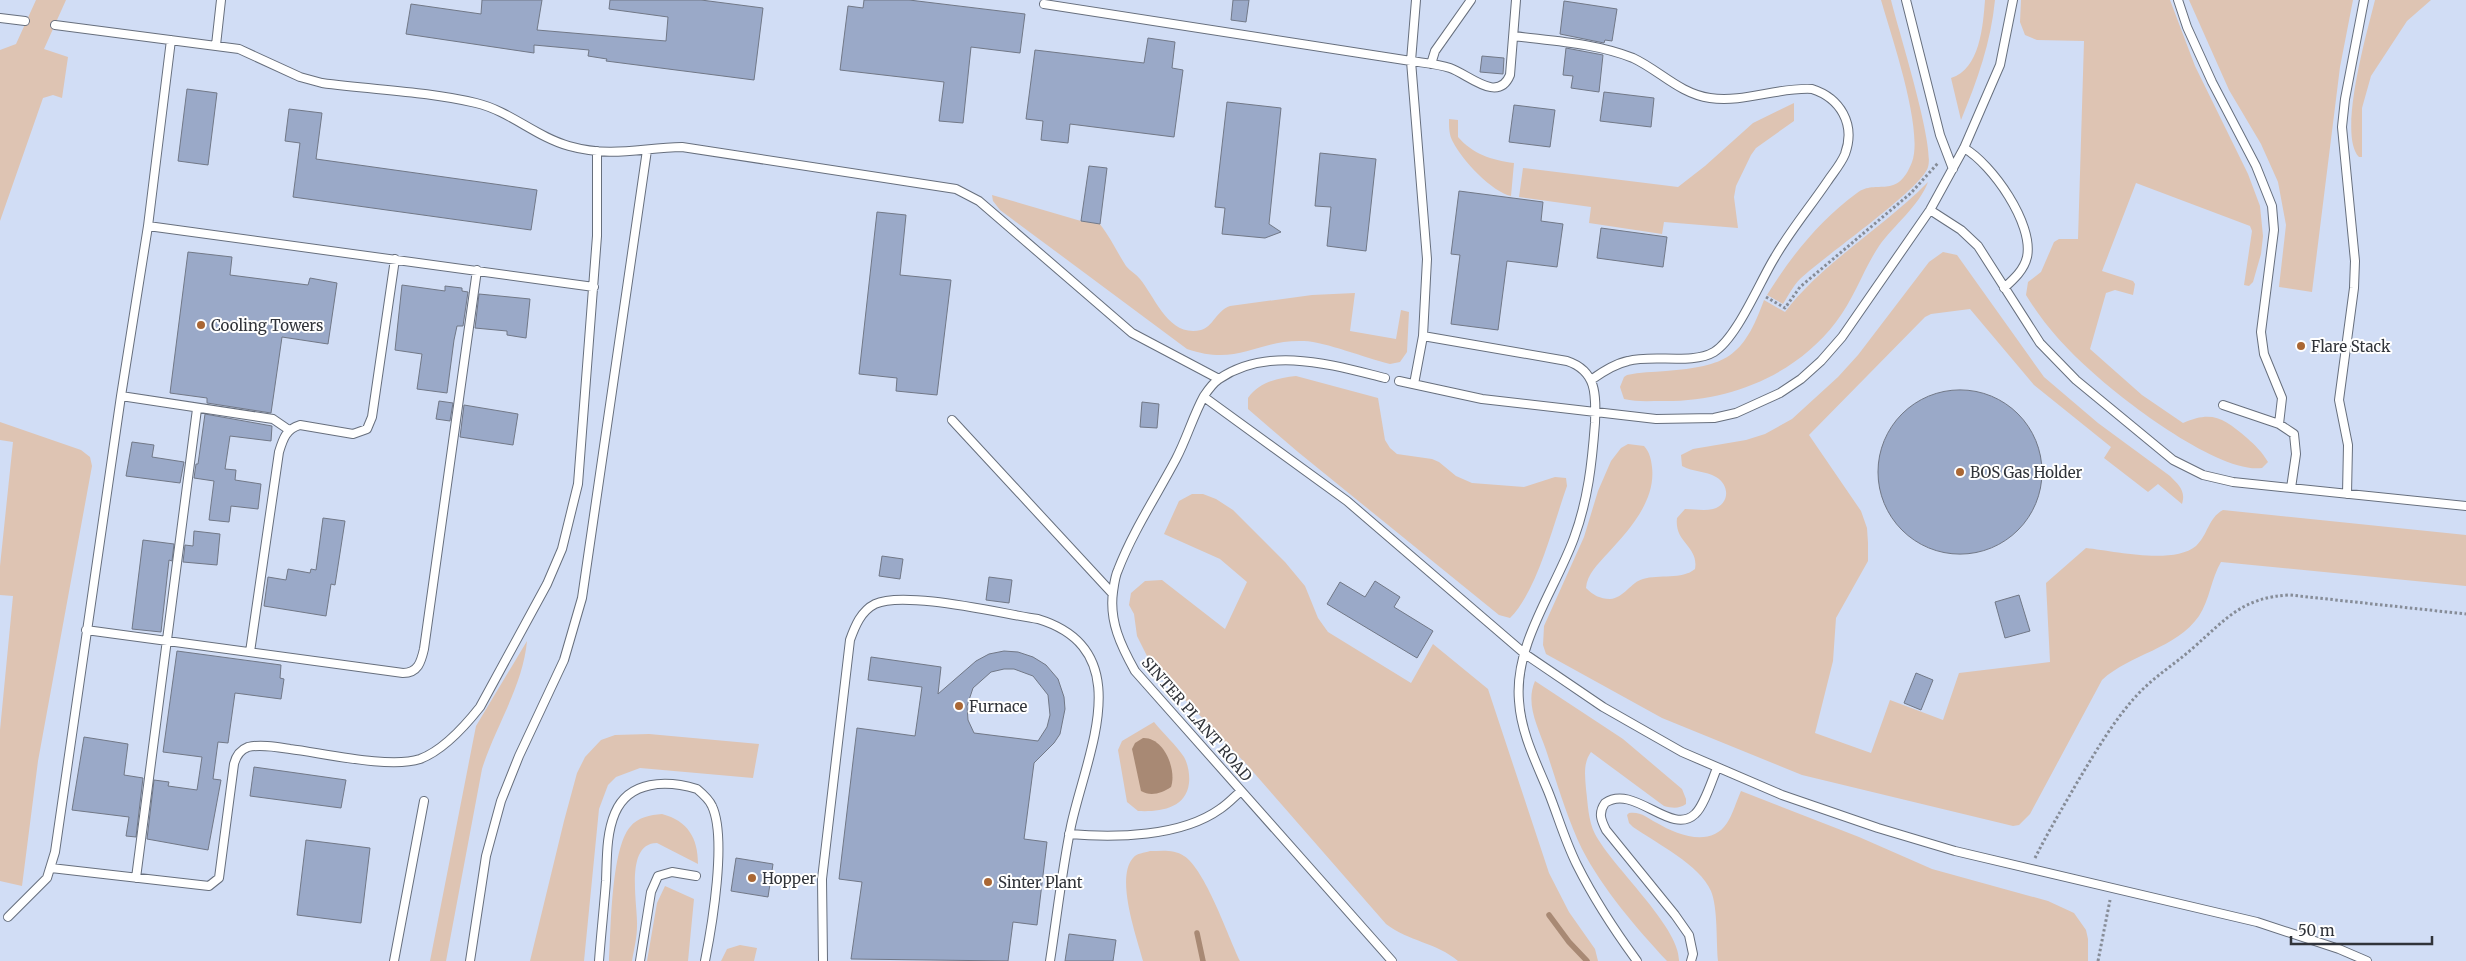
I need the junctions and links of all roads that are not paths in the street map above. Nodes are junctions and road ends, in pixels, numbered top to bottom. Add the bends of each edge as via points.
1 (221, 0) edge
2 (1416, 0) edge
3 (1471, 0) edge
4 (1516, 0) edge
5 (1906, 0) edge
6 (2013, 0) edge
7 (2178, 0) edge
8 (2364, 0) edge
9 (1044, 4) dead end
10 (0, 18) edge
11 (24, 21) dead end
12 (55, 25) dead end
13 (1514, 36) junction
14 (171, 40) junction
15 (216, 45) junction
16 (1411, 61) junction
17 (1431, 64) junction
18 (1964, 148) junction
19 (648, 150) junction
20 (597, 151) junction
21 (1953, 169) junction
22 (1930, 210) junction
23 (148, 226) junction
24 (395, 259) junction
25 (477, 270) junction
26 (594, 287) junction
27 (2004, 288) junction
28 (1423, 336) junction
29 (1385, 378) dead end
30 (1219, 379) junction
31 (1591, 380) junction
32 (1399, 381) dead end
33 (1414, 384) junction
34 (121, 396) junction
35 (1204, 397) junction
36 (2223, 405) dead end
37 (198, 409) junction
38 (1595, 412) junction
39 (952, 420) dead end
40 (2279, 424) junction
41 (289, 430) junction
42 (2290, 488) junction
43 (2347, 494) junction
44 (2466, 506) edge
45 (1112, 594) junction
46 (86, 630) junction
47 (168, 641) junction
48 (250, 652) junction
49 (1524, 654) junction
50 (1717, 768) junction
51 (1241, 791) junction
52 (424, 800) dead end
53 (1069, 834) junction
54 (51, 868) junction
55 (696, 876) dead end
56 (136, 878) junction
57 (8, 917) dead end
58 (394, 961) edge
59 (470, 961) edge
60 (598, 961) edge
61 (640, 961) edge
62 (705, 961) edge
63 (823, 961) edge
64 (1050, 961) edge
65 (1392, 961) edge
66 (1638, 961) edge
67 (1691, 961) edge
68 (2367, 961) edge

1 - 15 lane
2 - 16 lane
3 - 17 lane via 1435,51
4 - 13 lane
5 - 21 lane
6 - 18 lane via 2000,65
7 - 40 lane via 2212,82 2256,166 2272,206 2274,230 2261,332 2264,354 2282,398
8 - 43 lane via 2342,127 2355,261 2338,400 2348,445
9 - 16 lane
10 - 11 lane
12 - 14 lane
13 - 17 lane via 1508,82 1498,88 1488,87 1459,71
13 - 31 lane via 1609,50 1634,59 1688,92 1709,98 1804,89 1824,93 1844,112 1848,125 1845,153 1776,255 1734,331 1724,343 1697,357 1628,361
14 - 15 lane
14 - 23 lane
15 - 20 lane via 250,52 300,77 322,83 477,103 568,146
16 - 17 lane
16 - 28 lane via 1426,249
18 - 21 lane
18 - 27 lane via 1977,157 2006,194 2027,237 2024,266
19 - 20 lane via 624,153
19 - 30 lane via 682,146 956,188 979,201 1132,333
19 - 59 lane via 582,598 564,660 501,801 486,856
20 - 26 lane
21 - 22 lane
22 - 27 lane via 1971,240
22 - 38 lane via 1842,337 1815,367 1780,393 1736,413 1714,418 1656,419
23 - 24 lane
23 - 34 lane
24 - 25 lane
24 - 41 lane via 372,417 367,429 353,434 300,425
25 - 26 lane
25 - 48 lane via 422,661 410,673 403,673
26 - 56 lane via 578,484 562,549 534,611 480,707 444,744 410,761 380,761 270,746 241,750 234,764 216,883 204,886
27 - 42 lane via 2034,334 2059,364 2173,460 2217,480
28 - 31 lane via 1567,361 1582,368
28 - 33 lane
29 - 30 lane via 1317,363 1273,360 1248,366
30 - 35 lane, SINTER PLANT ROAD
31 - 38 lane
32 - 33 lane
33 - 38 lane via 1482,399
34 - 37 lane
34 - 46 lane
35 - 45 lane, SINTER PLANT ROAD via 1178,456 1117,571
35 - 49 lane via 1347,501
36 - 40 lane
37 - 41 lane via 273,419
37 - 47 lane
38 - 49 lane via 1592,469 1582,512 1574,539
39 - 45 lane
40 - 42 lane via 2296,438
41 - 48 lane via 279,452
42 - 43 lane
43 - 44 lane
45 - 51 lane, SINTER PLANT ROAD via 1112,616 1117,637 1135,670
46 - 47 lane
46 - 54 lane
47 - 48 lane
47 - 56 lane
49 - 50 lane via 1619,716
49 - 66 lane via 1518,679 1518,702 1531,750 1578,866 1616,932
50 - 67 lane via 1698,811 1689,818 1672,819 1632,800 1620,798 1605,803 1600,813 1606,830 1689,936 1693,954
50 - 68 lane via 1782,795 1955,851 2257,922
51 - 53 lane via 1201,820 1178,827 1123,836
51 - 65 lane, SINTER PLANT ROAD
52 - 58 lane
53 - 63 lane via 1095,736 1100,702 1094,669 1078,641 1055,625 1038,620 915,599 894,598 876,604 866,610 857,622 850,640 822,879
53 - 64 lane
54 - 56 lane
54 - 57 lane via 39,886
55 - 61 lane via 672,872 658,876 651,892
60 - 62 lane via 608,847 615,812 632,791 659,783 697,789 712,806 716,817 717,862

